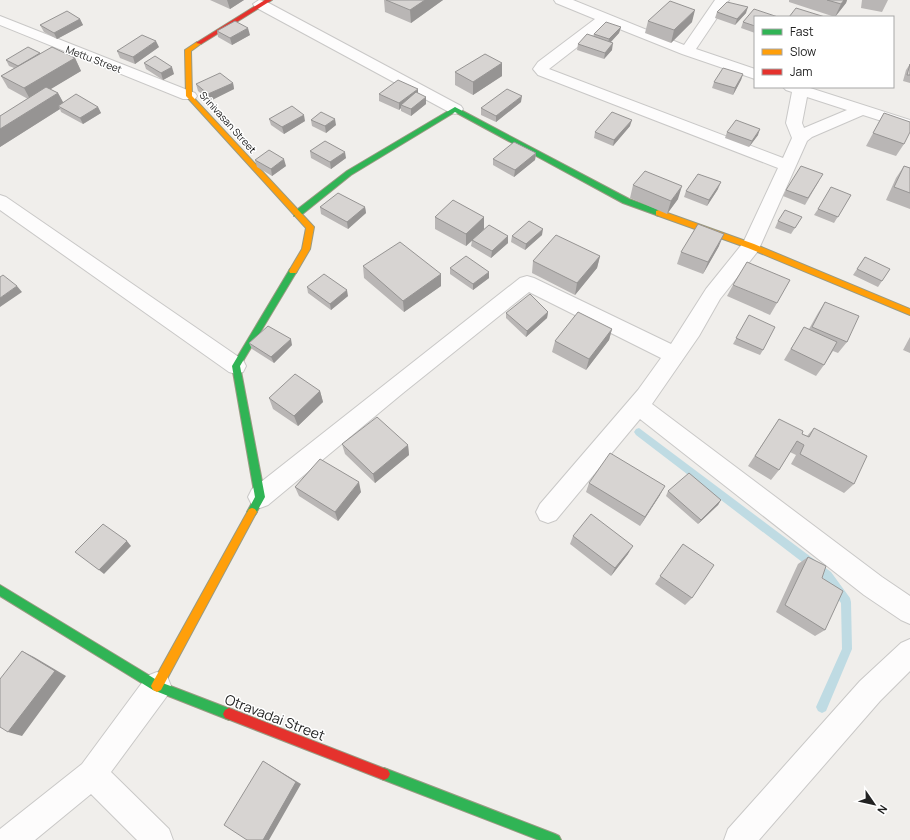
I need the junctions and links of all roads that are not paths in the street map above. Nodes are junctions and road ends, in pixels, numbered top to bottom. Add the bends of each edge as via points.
1 (561, 0) edge
2 (722, 0) edge
3 (265, 2) edge
4 (605, 18) junction
5 (0, 20) edge
6 (687, 51) junction
7 (754, 74) edge
8 (796, 89) edge
9 (189, 96) junction
10 (455, 109) junction
11 (860, 110) junction
12 (910, 125) edge
13 (800, 138) junction
14 (786, 165) junction
15 (0, 201) edge
16 (297, 214) junction
17 (751, 246) junction
18 (910, 312) edge
19 (674, 355) junction
20 (236, 366) junction
21 (638, 405) junction
22 (260, 497) junction
23 (548, 512) dead end
24 (0, 590) edge
25 (910, 611) edge
26 (910, 652) edge
27 (157, 686) junction
28 (92, 774) junction
29 (8, 838) edge
30 (158, 840) edge
31 (555, 840) edge
32 (738, 840) edge

1 - 4 street
2 - 6 street
3 - 9 street, Srinivasan Street via 188,50
3 - 10 street
4 - 6 street
4 - 14 street via 541,69 568,83
5 - 9 street, Mettu Street
6 - 7 street
8 - 11 street
8 - 13 street via 794,123
9 - 16 street, Srinivasan Street
10 - 16 street via 349,173
10 - 17 street via 626,201
11 - 12 street
11 - 13 street
13 - 14 street
14 - 17 street
15 - 20 street
16 - 20 street, Srinivasan Street via 310,227 306,249
17 - 18 street
17 - 19 street via 713,294
19 - 21 street
19 - 22 street via 527,283 394,387
20 - 22 street
21 - 23 street
21 - 25 street via 873,586
22 - 27 street
24 - 27 street, Otravadai Street
26 - 32 street via 870,691
27 - 28 street
27 - 31 street, Otravadai Street
28 - 29 street
28 - 30 street

